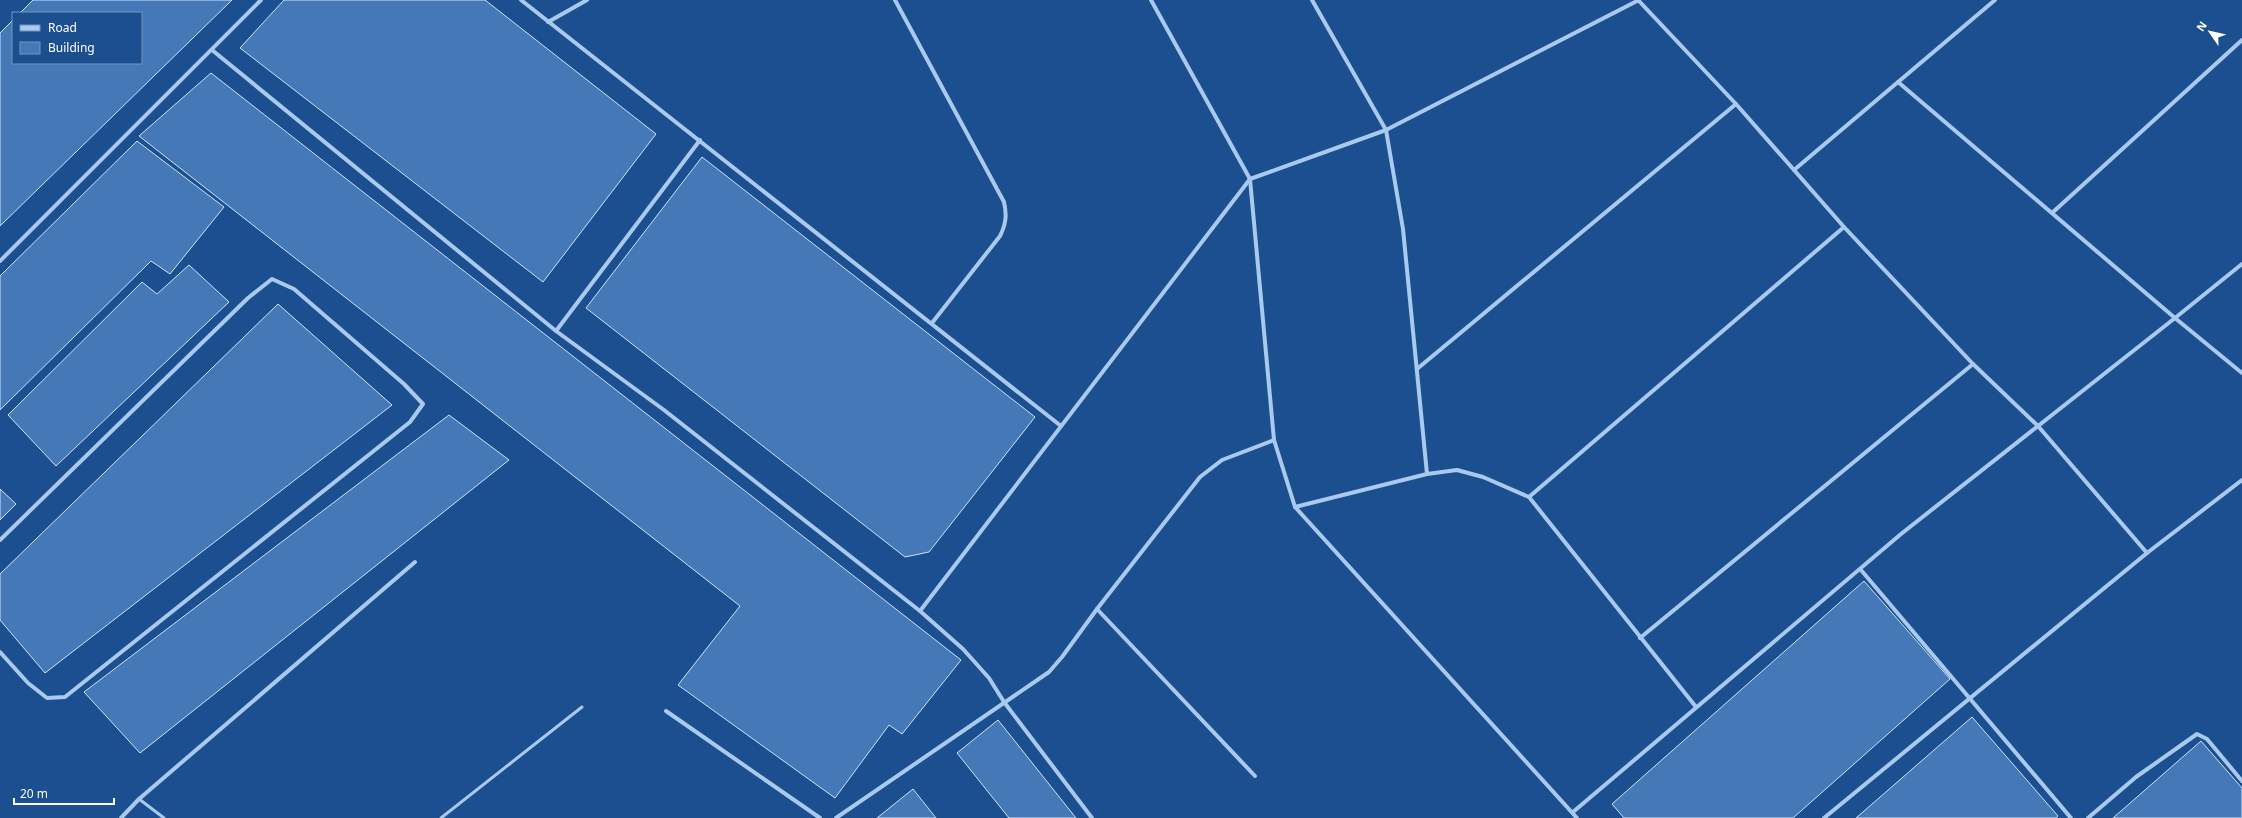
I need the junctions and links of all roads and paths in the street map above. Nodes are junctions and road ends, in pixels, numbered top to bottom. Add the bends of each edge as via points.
1 (262, 0) edge
2 (521, 0) edge
3 (587, 0) edge
4 (895, 0) edge
5 (1151, 0) edge
6 (1312, 0) edge
7 (1638, 0) edge
8 (1995, 0) edge
9 (548, 22) junction
10 (2242, 40) edge
11 (212, 50) junction
12 (1898, 82) junction
13 (1736, 104) junction
14 (1386, 130) junction
15 (700, 140) junction
16 (1794, 170) junction
17 (1250, 179) junction
18 (2052, 213) junction
19 (1844, 227) junction
20 (0, 261) edge
21 (2242, 264) edge
22 (2175, 318) junction
23 (932, 323) junction
24 (556, 331) junction
25 (1973, 364) junction
26 (1417, 369) junction
27 (2242, 373) edge
28 (1061, 426) junction
29 (2038, 426) junction
30 (1274, 440) junction
31 (1427, 474) junction
32 (2242, 480) edge
33 (1530, 497) junction
34 (1295, 507) junction
35 (0, 540) edge
36 (2147, 553) junction
37 (415, 562) dead end
38 (1861, 570) junction
39 (1097, 609) junction
40 (920, 611) junction
41 (1640, 638) junction
42 (0, 652) edge
43 (1970, 699) junction
44 (1004, 702) junction
45 (1696, 706) junction
46 (582, 707) dead end
47 (666, 711) dead end
48 (1255, 776) dead end
49 (2242, 781) edge
50 (139, 799) junction
51 (1573, 812) junction
52 (121, 818) edge
53 (164, 818) edge
54 (441, 818) edge
55 (820, 818) edge
56 (836, 818) edge
57 (1092, 818) edge
58 (1577, 818) edge
59 (1824, 818) edge
60 (2071, 818) edge
61 (2088, 818) edge

1 - 11 street
2 - 9 street
3 - 9 street
4 - 23 street via 1004,202 1007,215 1000,236
5 - 17 street
6 - 14 street
7 - 13 street
7 - 14 street
8 - 12 street
9 - 15 street
10 - 18 street
11 - 20 street
11 - 24 street
12 - 16 street
12 - 18 street
13 - 16 street
13 - 26 street
14 - 17 street
14 - 26 street via 1403,229
15 - 23 street
15 - 24 street
16 - 19 street
17 - 28 street
17 - 30 street
18 - 22 street
19 - 25 street
19 - 33 street
21 - 22 street
22 - 27 street
22 - 29 street
23 - 28 street
24 - 40 street via 664,410
25 - 29 street
25 - 41 street
26 - 31 street
28 - 40 street
29 - 36 street
29 - 38 street via 1901,534
30 - 34 street
30 - 39 street via 1222,460 1200,477
31 - 33 street via 1457,470 1483,477
31 - 34 street
32 - 36 street
33 - 41 street
34 - 51 street
35 - 42 street via 248,298 272,279 294,289 404,384 423,404 410,422 65,697 47,698 28,683
36 - 43 street
37 - 50 street
38 - 43 street
38 - 45 street
39 - 44 street via 1049,672
39 - 48 street
40 - 44 street via 968,655 989,678
41 - 45 street
43 - 59 street
43 - 60 street
44 - 56 street
44 - 57 street
45 - 51 street
46 - 54 lane
47 - 55 street
49 - 61 street via 2207,739 2196,734 2136,777
50 - 52 street
50 - 53 lane
51 - 58 street

